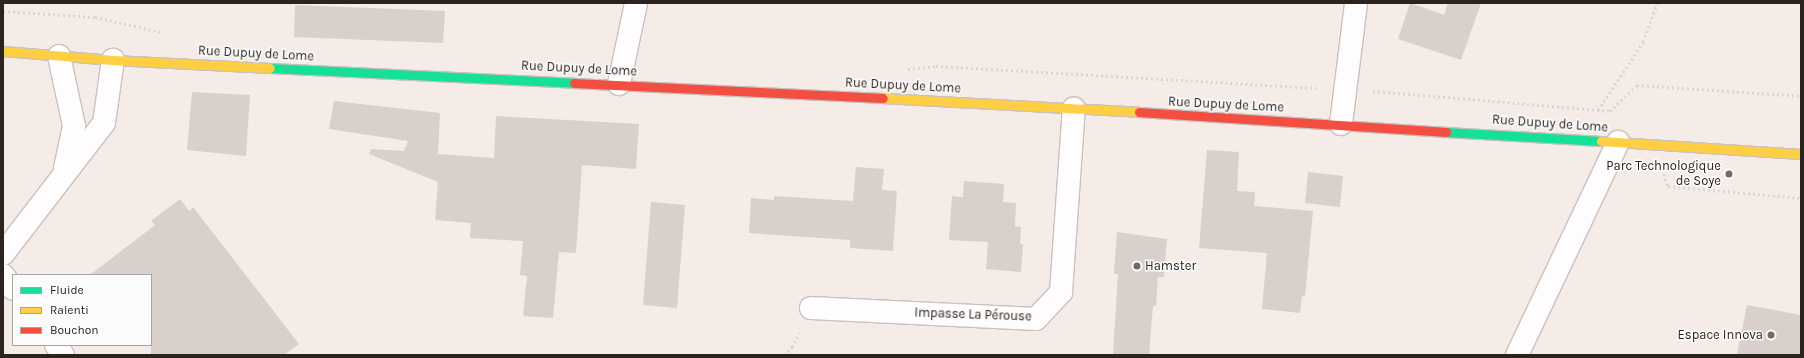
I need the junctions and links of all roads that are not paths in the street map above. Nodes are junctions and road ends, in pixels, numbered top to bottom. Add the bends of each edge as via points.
1 (636, 3) edge
2 (1356, 3) edge
3 (3, 51) edge
4 (58, 56) junction
5 (113, 60) junction
6 (619, 84) junction
7 (1074, 108) junction
8 (1341, 124) junction
9 (1618, 142) junction
10 (1801, 154) edge
11 (65, 171) junction
12 (3, 254) edge
13 (3, 275) edge
14 (12, 287) edge
15 (811, 308) dead end
16 (57, 346) edge
17 (63, 355) edge
18 (1517, 355) edge

1 - 6 street
2 - 8 street
3 - 4 street, Rue Dupuy de Lome
4 - 5 street, Rue Dupuy de Lome
4 - 11 street via 74,126
5 - 6 street, Rue Dupuy de Lome
5 - 11 street via 104,123
6 - 7 street, Rue Dupuy de Lome
7 - 8 street, Rue Dupuy de Lome
7 - 15 street, Impasse La Pérouse via 1061,292 1036,319
8 - 9 street, Rue Dupuy de Lome
9 - 10 street, Rue Dupuy de Lome
9 - 18 street
11 - 12 street
13 - 14 street
16 - 17 street

